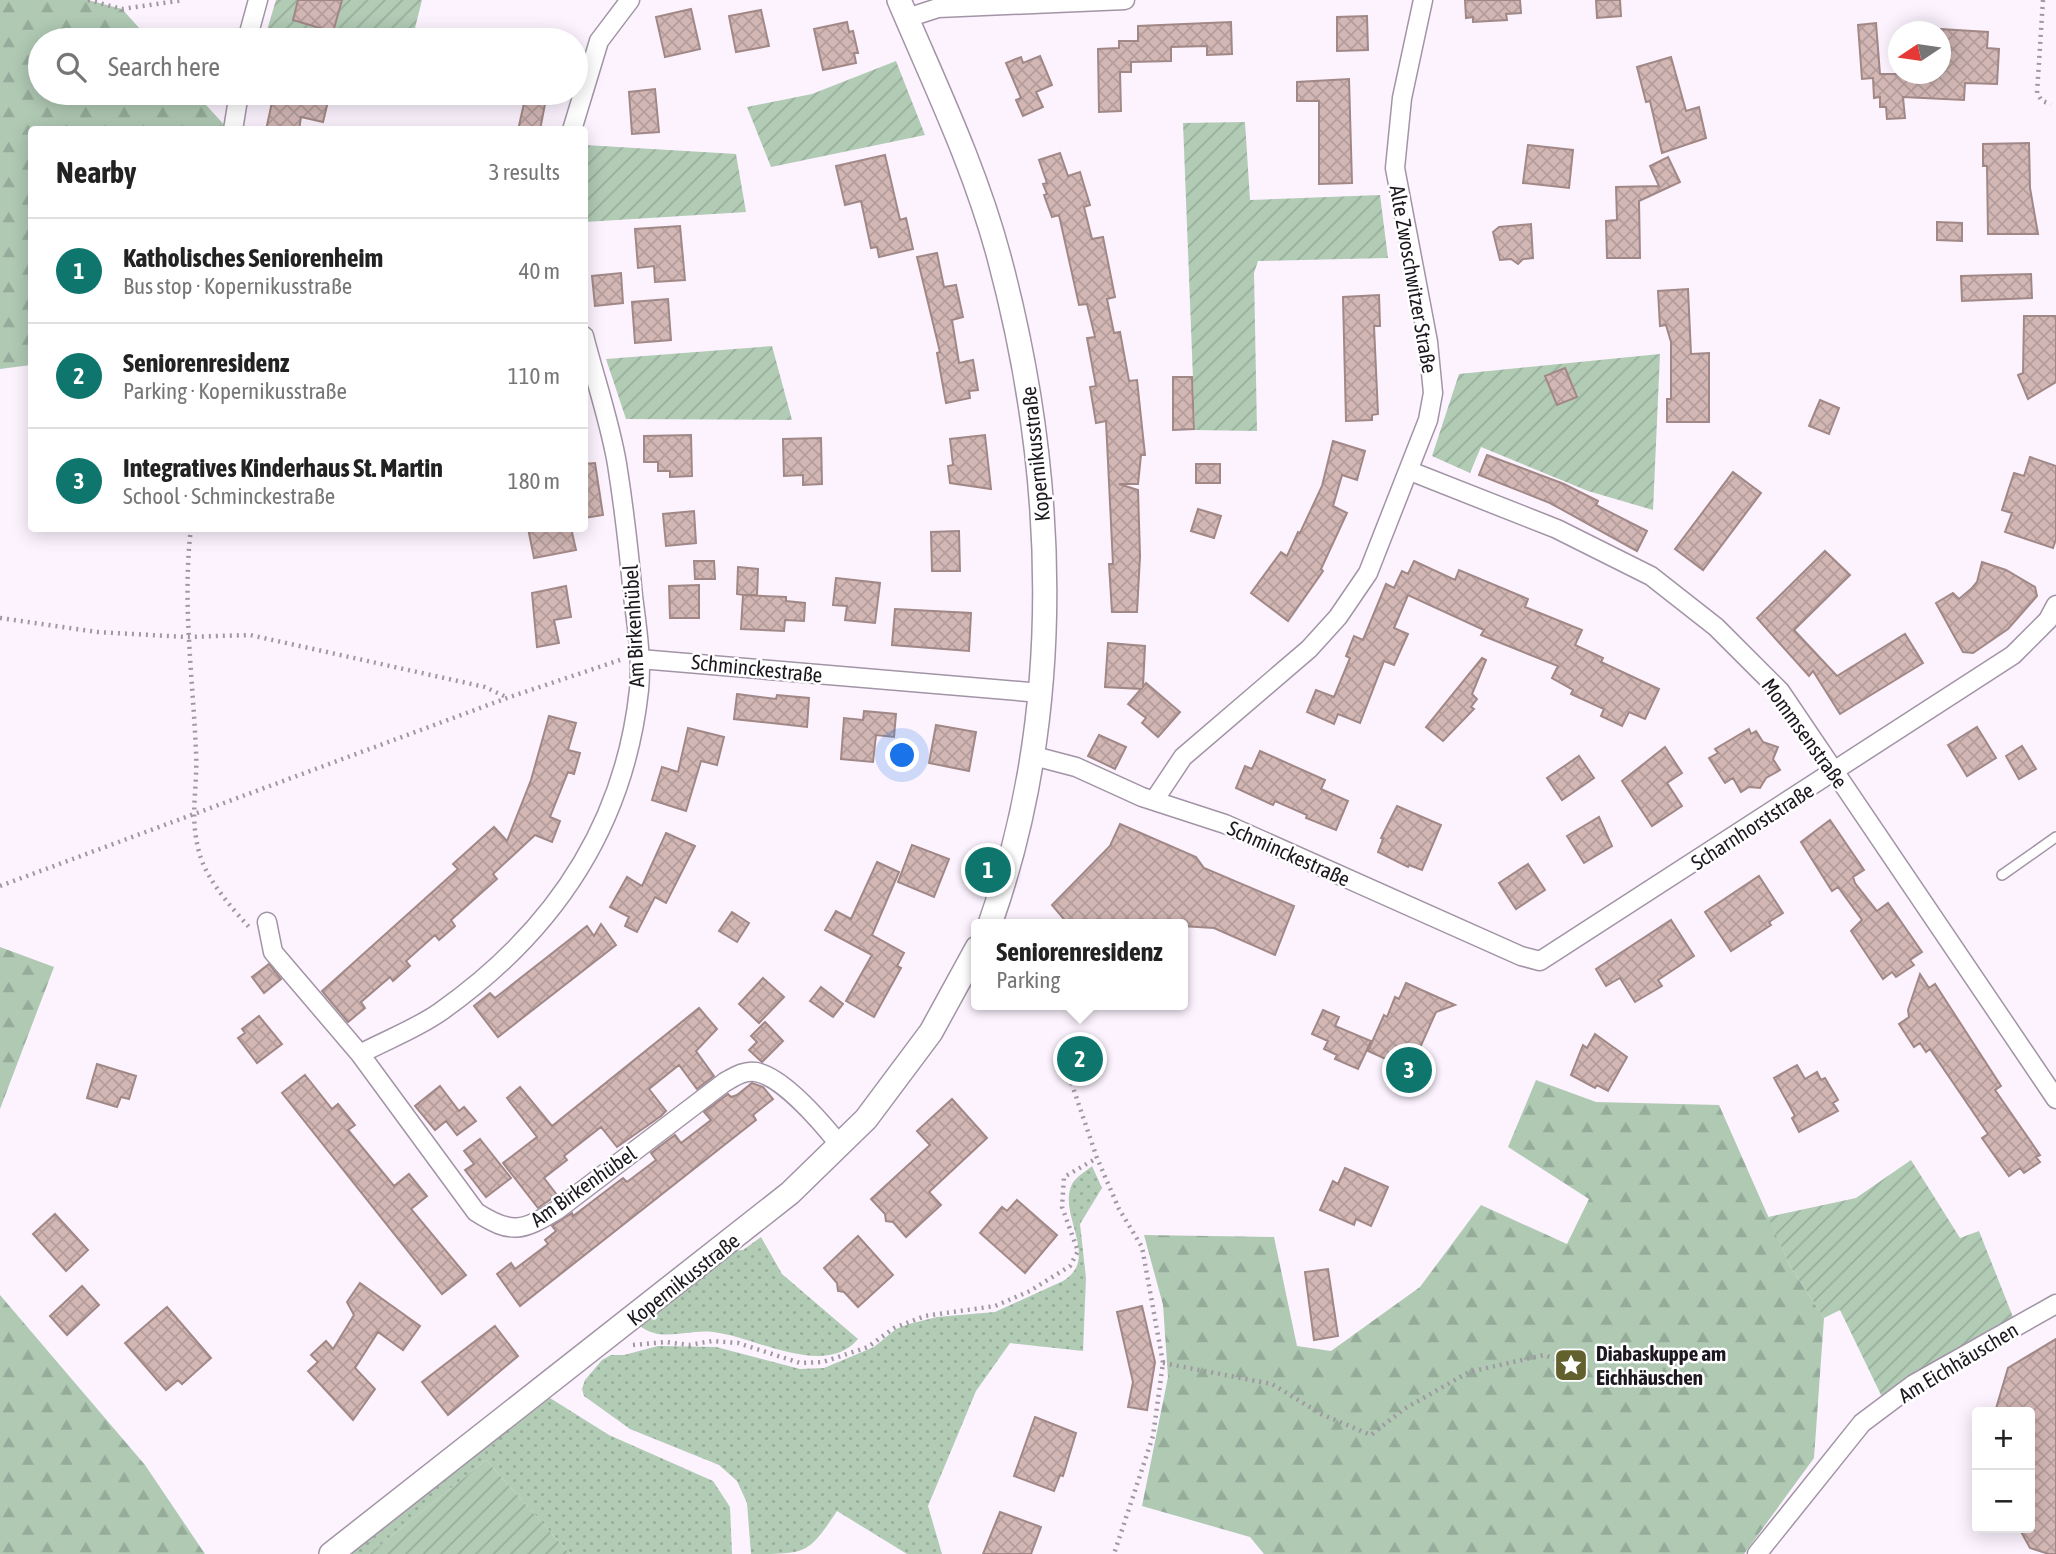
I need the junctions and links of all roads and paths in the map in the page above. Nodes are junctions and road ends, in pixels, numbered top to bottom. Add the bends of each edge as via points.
1 (88, 0) edge
2 (184, 0) edge
3 (258, 0) edge
4 (630, 0) edge
5 (1125, 0) edge
6 (1423, 0) edge
7 (2043, 0) edge
8 (903, 9) edge
9 (250, 28) edge
10 (588, 77) edge
11 (2051, 104) dead end
12 (237, 105) edge
13 (580, 105) edge
14 (234, 126) edge
15 (573, 126) edge
16 (588, 351) edge
17 (1410, 471) junction
18 (191, 532) edge
19 (2056, 605) edge
20 (0, 618) edge
21 (190, 637) junction
22 (640, 659) junction
23 (1041, 693) junction
24 (507, 698) junction
25 (1034, 756) junction
26 (1835, 773) junction
27 (1155, 799) junction
28 (192, 814) junction
29 (2056, 837) edge
30 (2002, 875) dead end
31 (0, 886) edge
32 (992, 919) edge
33 (268, 922) joint
34 (971, 959) edge
35 (1541, 961) joint
36 (360, 1054) junction
37 (1067, 1070) dead end
38 (2056, 1098) edge
39 (839, 1144) junction
40 (1097, 1158) junction
41 (2056, 1304) edge
42 (600, 1344) junction
43 (1163, 1363) junction
44 (1571, 1365) dead end
45 (331, 1554) edge
46 (1114, 1554) edge
47 (1757, 1554) edge

1 - 2 path via 122,9
3 - 9 street
4 - 10 street via 599,41
5 - 8 street
6 - 17 street, Alte Zwoschwitzer Straße via 1402,98 1395,168 1415,263 1433,393
7 - 11 path via 2037,93
8 - 23 street, Kopernikusstraße via 954,123 999,255 1030,391 1041,479
12 - 14 street
13 - 15 street
16 - 22 street, Am Birkenhübel via 617,462
17 - 26 street, Mommsenstraße via 1557,529 1651,576 1716,627 1780,691
17 - 27 street, Alte Zwoschwitzer Straße via 1368,573 1338,617 1309,649 1183,757
18 - 21 path
19 - 26 street, Scharnhorststraße via 2048,620 2013,654
20 - 21 path via 97,632
21 - 24 path via 250,635 485,687
21 - 28 path via 197,765
22 - 23 street, Schminckestraße
22 - 24 path via 614,660
22 - 36 street, Am Birkenhübel via 627,756 604,826 578,872 513,954 438,1013
23 - 25 street, Kopernikusstraße
24 - 28 path
25 - 27 street, Schminckestraße via 1076,767
25 - 32 street, Kopernikusstraße via 1011,861
26 - 35 street, Scharnhorststraße
26 - 38 street, Mommsenstraße
27 - 35 street, Schminckestraße via 1225,824
28 - 31 path
28 - 33 path via 200,856 228,904 250,929
29 - 30 lane
33 - 36 street, Am Birkenhübel via 273,952
34 - 39 street, Kopernikusstraße via 930,1032 866,1119
36 - 39 street, Am Birkenhübel via 476,1212 514,1229 557,1210 742,1072 757,1072 776,1082
37 - 40 path
39 - 42 street, Kopernikusstraße via 790,1193
40 - 42 path via 1064,1177 1062,1207 1078,1251 1070,1266 995,1306 925,1316 894,1328 868,1347 823,1362 800,1363 738,1343
40 - 43 path via 1142,1247
41 - 47 street, Am Eichhäuschen via 1914,1384 1862,1423
42 - 45 street, Kopernikusstraße
43 - 44 path via 1272,1384 1321,1414 1371,1435 1404,1409 1469,1373 1544,1355
43 - 46 path via 1153,1436

